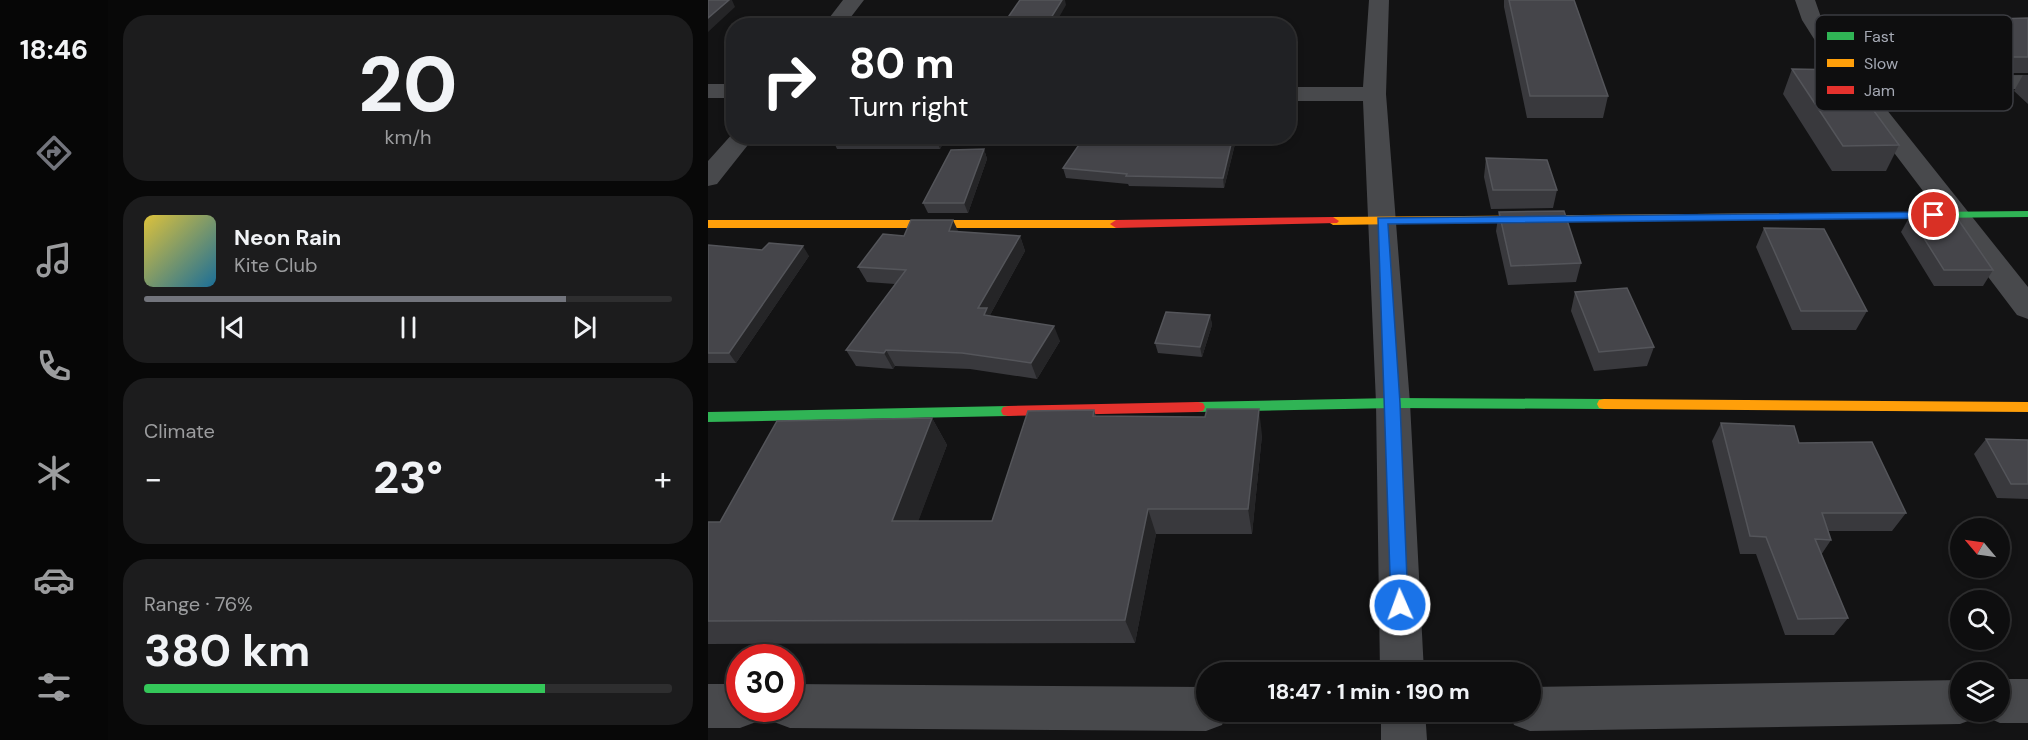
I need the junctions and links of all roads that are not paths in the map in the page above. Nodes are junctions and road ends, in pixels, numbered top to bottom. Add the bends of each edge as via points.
1 (854, 0) edge
2 (1379, 0) edge
3 (1805, 0) edge
4 (839, 18) edge
5 (1815, 25) edge
6 (2013, 82) edge
7 (2028, 82) edge
8 (708, 91) edge
9 (726, 91) edge
10 (1296, 94) edge
11 (1374, 94) junction
12 (1875, 111) edge
13 (736, 144) edge
14 (708, 178) edge
15 (2028, 214) edge
16 (1958, 215) junction
17 (1382, 220) junction
18 (708, 224) edge
19 (2028, 308) edge
20 (1393, 403) junction
21 (2028, 407) edge
22 (708, 417) edge
23 (1402, 662) edge
24 (2010, 701) edge
25 (2028, 701) edge
26 (1950, 702) edge
27 (708, 706) edge
28 (726, 706) edge
29 (804, 706) edge
30 (1196, 709) edge
31 (1541, 709) edge
32 (1403, 722) edge
33 (1404, 740) edge

1 - 4 street
2 - 11 street
3 - 5 street
6 - 7 street
8 - 9 street
10 - 11 street
11 - 17 street
12 - 16 street
13 - 14 street
15 - 16 street
16 - 17 street
16 - 19 street
17 - 18 street
17 - 20 street
20 - 21 street
20 - 22 street
20 - 23 street
24 - 25 street
26 - 31 street
27 - 28 street
29 - 30 street
32 - 33 street

